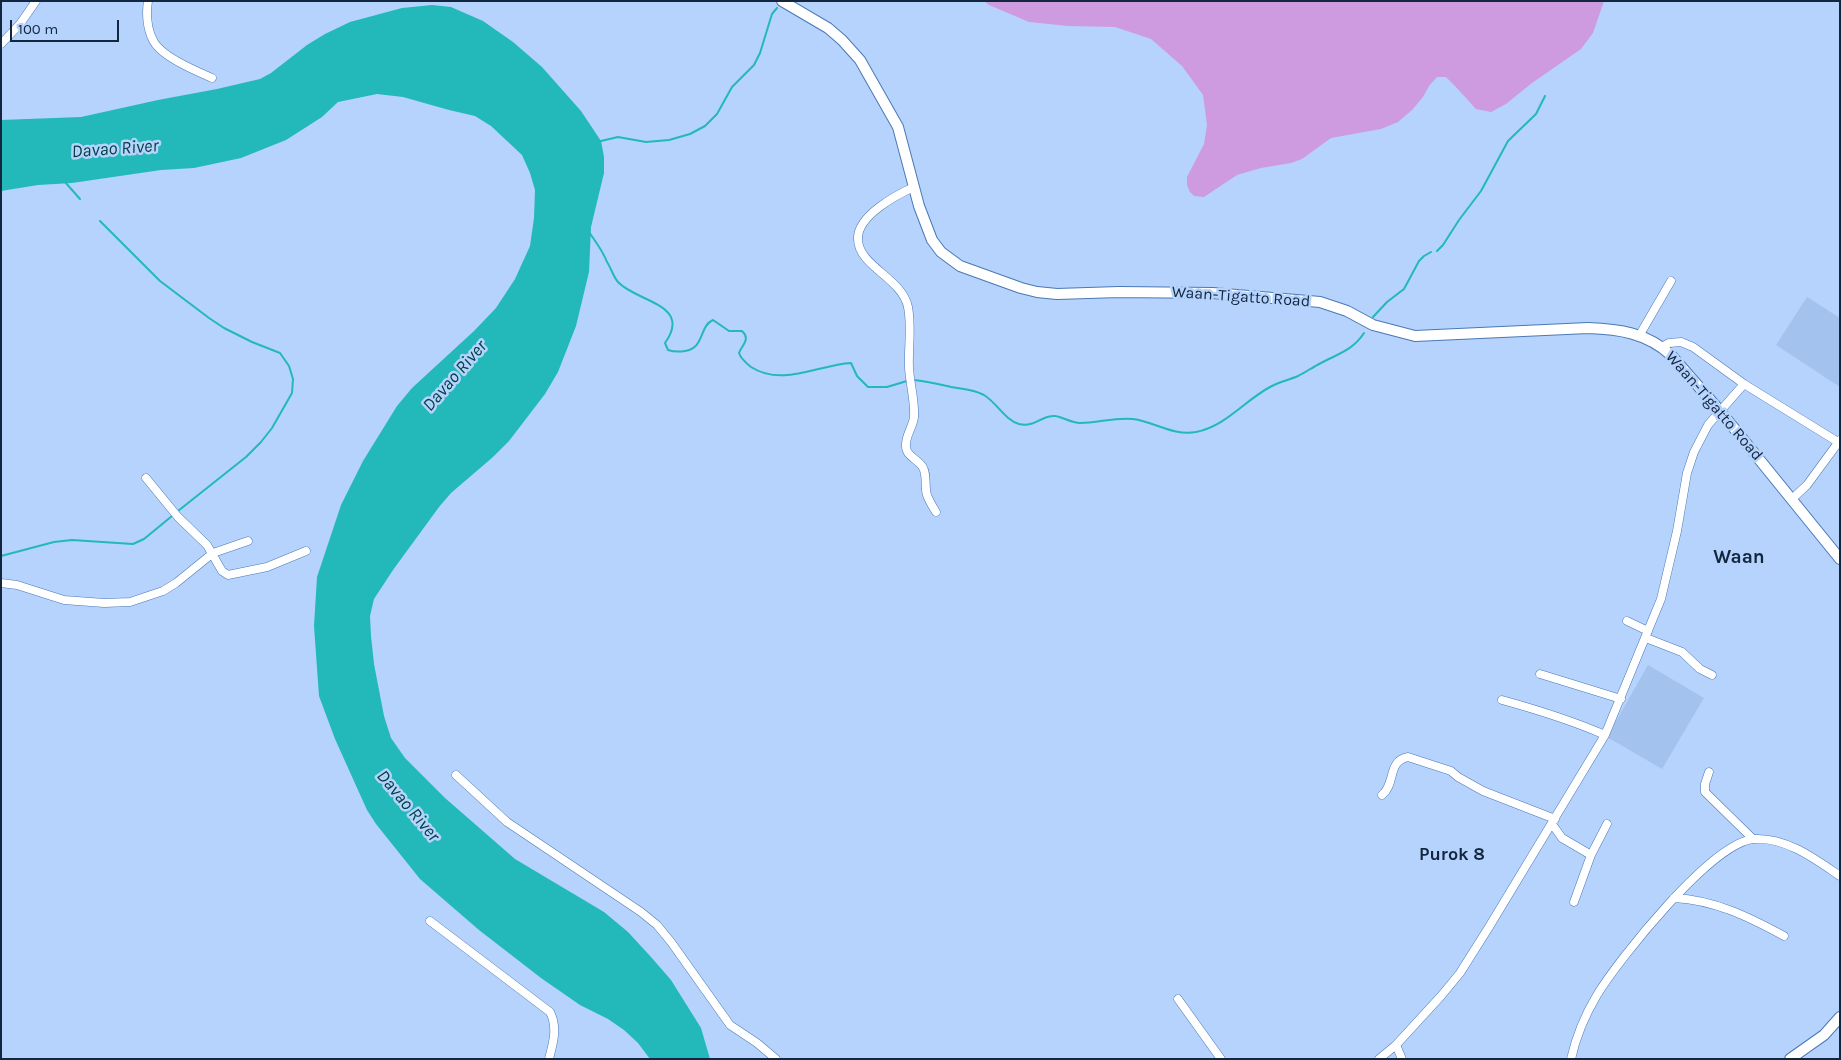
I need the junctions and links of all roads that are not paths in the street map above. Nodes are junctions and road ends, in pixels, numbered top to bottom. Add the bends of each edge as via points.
1 (36, 1) edge
2 (148, 1) edge
3 (782, 1) edge
4 (1, 44) edge
5 (212, 78) dead end
6 (914, 187) junction
7 (1670, 282) dead end
8 (1639, 336) junction
9 (1662, 347) junction
10 (1744, 384) junction
11 (1720, 411) junction
12 (1839, 441) edge
13 (146, 478) dead end
14 (1792, 499) junction
15 (936, 512) dead end
16 (248, 541) dead end
17 (306, 551) dead end
18 (213, 553) junction
19 (1838, 555) edge
20 (1, 584) edge
21 (1627, 621) dead end
22 (1647, 635) junction
23 (1540, 674) dead end
24 (1712, 675) dead end
25 (1621, 699) junction
26 (1502, 700) dead end
27 (1605, 735) junction
28 (1709, 772) dead end
29 (456, 775) dead end
30 (1382, 795) dead end
31 (1553, 822) junction
32 (1607, 824) dead end
33 (1752, 839) junction
34 (1591, 855) junction
35 (1840, 876) edge
36 (1674, 898) junction
37 (1574, 902) dead end
38 (430, 921) dead end
39 (1784, 936) dead end
40 (1178, 999) dead end
41 (1840, 1017) edge
42 (1396, 1045) junction
43 (549, 1059) edge
44 (776, 1059) edge
45 (1221, 1059) edge
46 (1379, 1059) edge
47 (1402, 1059) edge
48 (1571, 1059) edge
49 (1790, 1059) edge

1 - 4 street
2 - 5 street via 148,18 156,45 176,60
3 - 6 street, Waan-Tigatto Road via 828,28 860,60 898,127
6 - 8 street, Waan-Tigatto Road via 932,240 950,260 1038,292 1213,293 1320,302 1373,325 1416,336 1588,328 1616,329
6 - 15 street via 881,205 861,226 858,238 860,250 898,287 908,306 914,420 906,445 907,452 925,471 927,498
7 - 8 street
8 - 9 street, Waan-Tigatto Road
9 - 10 street via 1675,342 1687,344
9 - 11 street, Waan-Tigatto Road
10 - 11 street
10 - 12 street
11 - 14 street, Waan-Tigatto Road
11 - 22 street via 1700,437 1687,473 1670,565
12 - 14 street via 1807,485
13 - 18 street
14 - 19 street, Waan-Tigatto Road
16 - 18 street
17 - 18 street via 267,567 228,576
18 - 20 street via 164,591 130,602 64,600 17,585
21 - 22 street
22 - 24 street via 1682,652 1700,669
22 - 25 street
23 - 25 street
25 - 27 street
26 - 27 street via 1549,713
27 - 31 street
28 - 33 street via 1705,792
29 - 44 street via 507,822 656,925 730,1025
30 - 31 street via 1389,788 1394,765 1408,757 1451,771 1483,791
31 - 34 street via 1562,838
31 - 42 street via 1460,973
32 - 34 street
33 - 35 street via 1780,842
33 - 36 street via 1726,852
34 - 37 street
36 - 39 street via 1722,906
36 - 48 street via 1610,974 1585,1019
38 - 43 street via 550,1012 555,1034
40 - 45 street
41 - 49 street via 1824,1035
42 - 46 street
42 - 47 street

